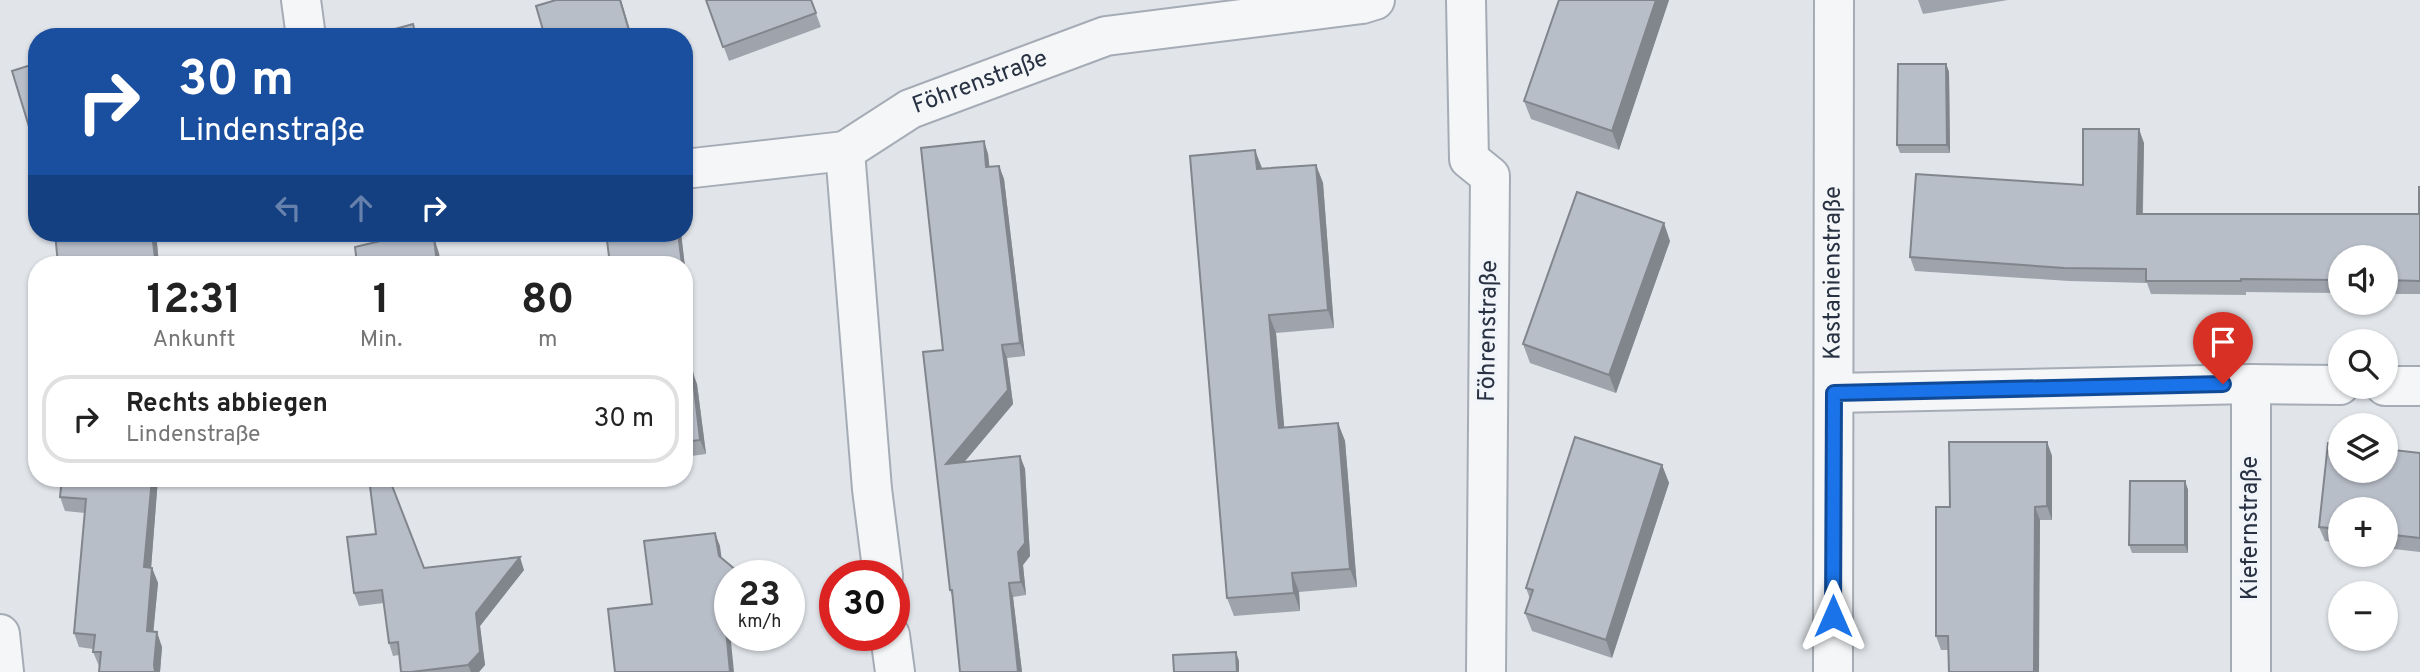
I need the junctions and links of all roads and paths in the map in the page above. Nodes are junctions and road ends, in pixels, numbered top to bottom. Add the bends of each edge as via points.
1 (301, 0) edge
2 (1375, 0) edge
3 (1466, 0) edge
4 (1834, 0) edge
5 (305, 28) edge
6 (845, 151) junction
7 (693, 168) edge
8 (2250, 384) junction
9 (2328, 385) edge
10 (2398, 386) edge
11 (2420, 386) edge
12 (1834, 393) junction
13 (881, 560) edge
14 (0, 634) edge
15 (892, 651) edge
16 (4, 672) edge
17 (895, 672) edge
18 (1486, 672) edge
19 (1833, 672) edge
20 (2251, 672) edge

1 - 5 street
2 - 6 street, Föhrenstraße via 1106,37 910,109
3 - 18 street, Föhrenstraße via 1469,159 1490,176
4 - 12 street, Kastanienstraße
6 - 7 street, Föhrenstraße
6 - 13 street
8 - 9 street
8 - 12 street
8 - 20 street, Kiefernstraße
10 - 11 street
12 - 19 street, Kastanienstraße
14 - 16 street
15 - 17 street

